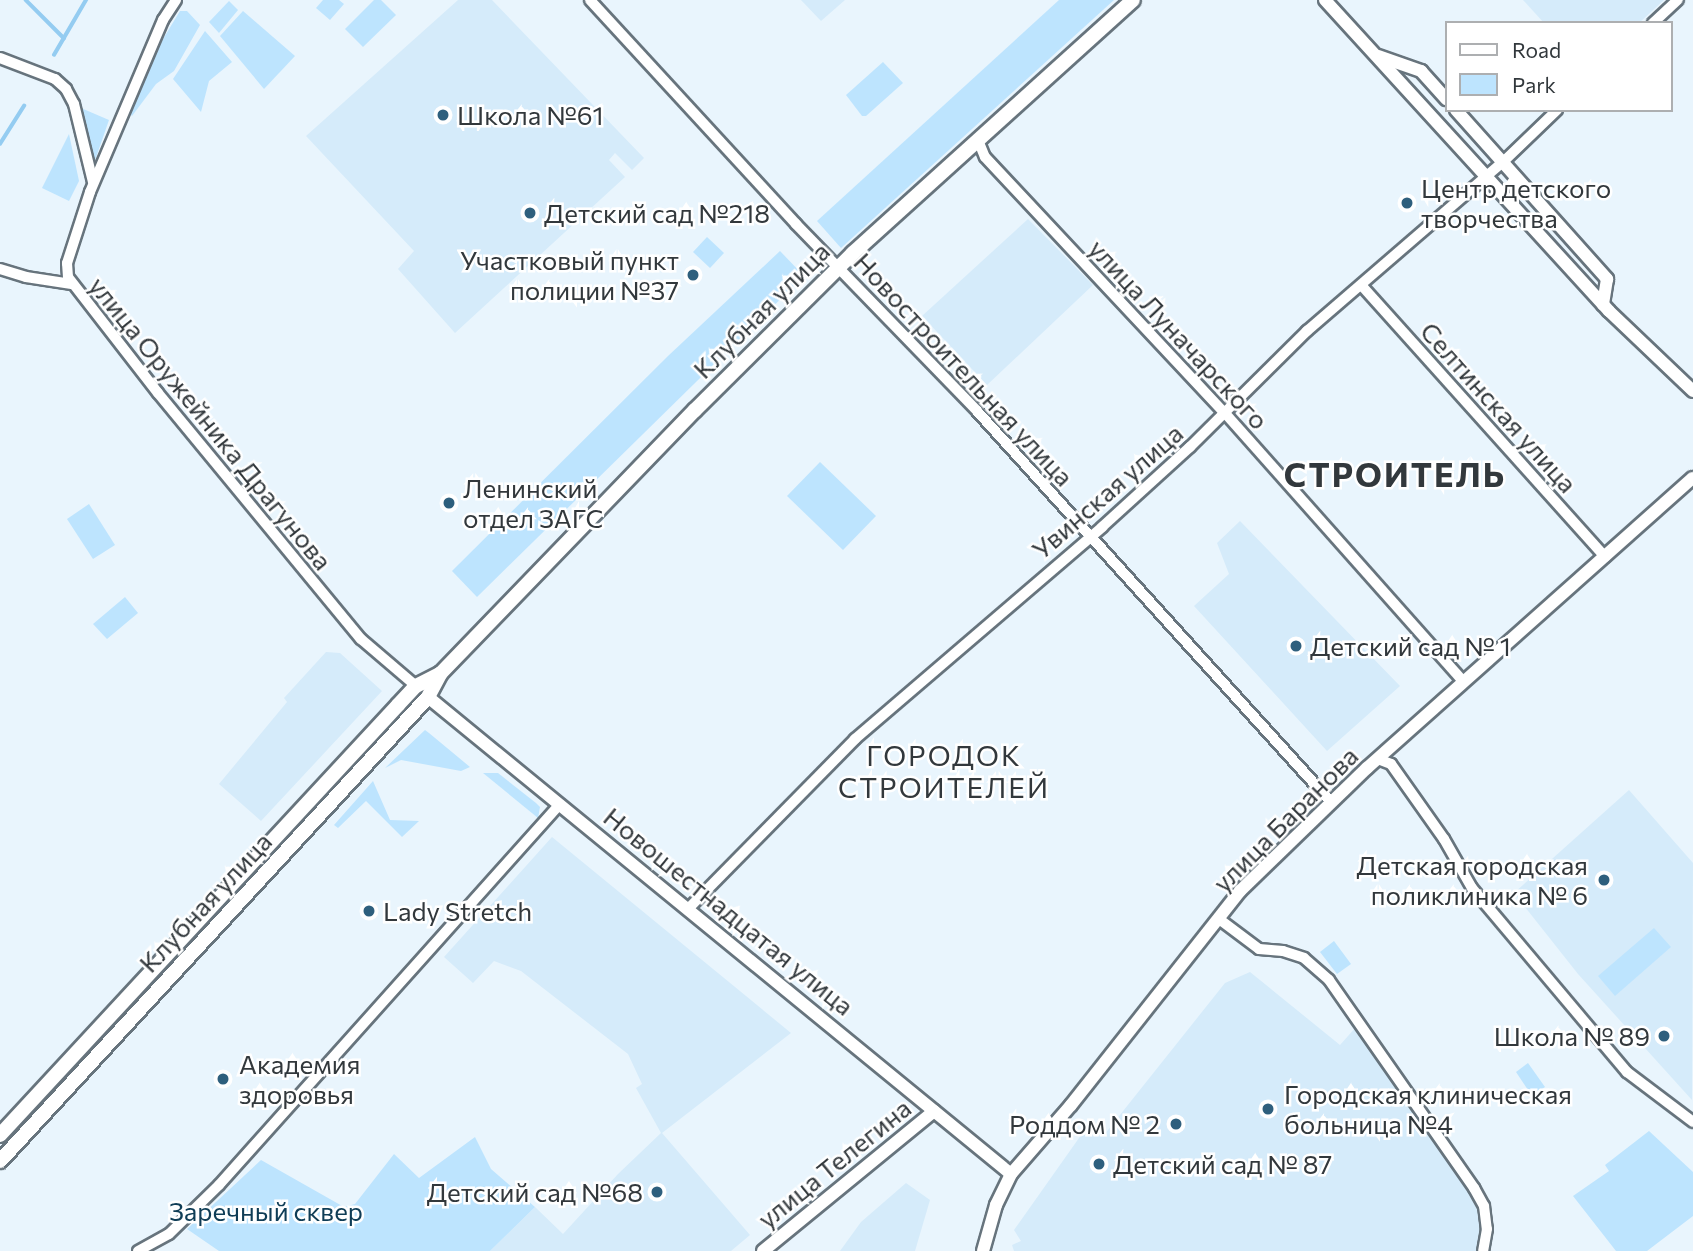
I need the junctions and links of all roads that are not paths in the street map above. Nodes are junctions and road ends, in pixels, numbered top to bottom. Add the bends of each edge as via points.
1 (176, 0) edge
2 (590, 0) edge
3 (1133, 0) edge
4 (1325, 0) edge
5 (1678, 0) edge
6 (1655, 21) edge
7 (1375, 55) junction
8 (0, 58) edge
9 (1444, 97) edge
10 (1458, 112) edge
11 (1555, 112) edge
12 (978, 140) junction
13 (1503, 162) junction
14 (1486, 177) junction
15 (93, 183) junction
16 (840, 268) junction
17 (0, 269) edge
18 (71, 284) junction
19 (1362, 286) junction
20 (1604, 305) junction
21 (1693, 391) edge
22 (1224, 412) junction
23 (1693, 478) edge
24 (1091, 537) junction
25 (1605, 557) junction
26 (441, 673) junction
27 (1464, 682) junction
28 (416, 686) junction
29 (428, 697) junction
30 (1378, 759) junction
31 (1331, 802) junction
32 (560, 804) junction
33 (689, 908) junction
34 (1219, 919) junction
35 (934, 1111) junction
36 (1693, 1122) edge
37 (0, 1135) edge
38 (0, 1161) edge
39 (1011, 1174) junction
40 (138, 1251) edge
41 (763, 1251) edge
42 (983, 1251) edge
43 (1483, 1251) edge

1 - 15 street, улица Оружейника Драгунова via 163,20
2 - 16 street, Новостроительная улица
3 - 12 main road, Клубная улица
4 - 7 street
5 - 6 street
7 - 9 street via 1421,71
7 - 14 street
8 - 15 street via 55,79 66,89 74,104
10 - 13 street
11 - 13 street, Увинская улица
12 - 16 main road, Клубная улица
12 - 22 street, улица Луначарского via 985,157
13 - 14 street, Увинская улица
13 - 20 street via 1607,279
14 - 19 street, Увинская улица
14 - 20 street
15 - 18 street, улица Оружейника Драгунова via 67,263
16 - 24 street, Новостроительная улица
16 - 26 main road, Клубная улица via 713,391
17 - 18 street
18 - 28 street, улица Оружейника Драгунова via 360,639
19 - 22 street, Увинская улица via 1307,331
19 - 25 street, Селтинская улица
20 - 21 street
22 - 24 street, Увинская улица
22 - 27 street, улица Луначарского
23 - 25 street, улица Баранова
24 - 31 street, Новостроительная улица
24 - 33 street, Увинская улица via 855,738
25 - 27 street, улица Баранова
26 - 28 main road, Клубная улица
26 - 29 main road, Клубная улица
27 - 30 street, улица Баранова
28 - 29 main road, Новошестнадцатая улица
28 - 37 main road, Клубная улица
29 - 32 street, Новошестнадцатая улица
29 - 38 main road, Клубная улица
30 - 31 street, улица Баранова
30 - 36 street via 1391,764 1472,888 1626,1072
31 - 34 street, улица Баранова via 1280,849
32 - 33 street, Новошестнадцатая улица
32 - 40 street via 219,1185 169,1234
33 - 35 street, Новошестнадцатая улица
34 - 39 street, улица Баранова
34 - 43 street via 1259,949 1304,958 1329,980 1475,1188 1485,1206
35 - 39 street, Новошестнадцатая улица
35 - 41 street, улица Телегина
39 - 42 street, улица Баранова via 996,1205

